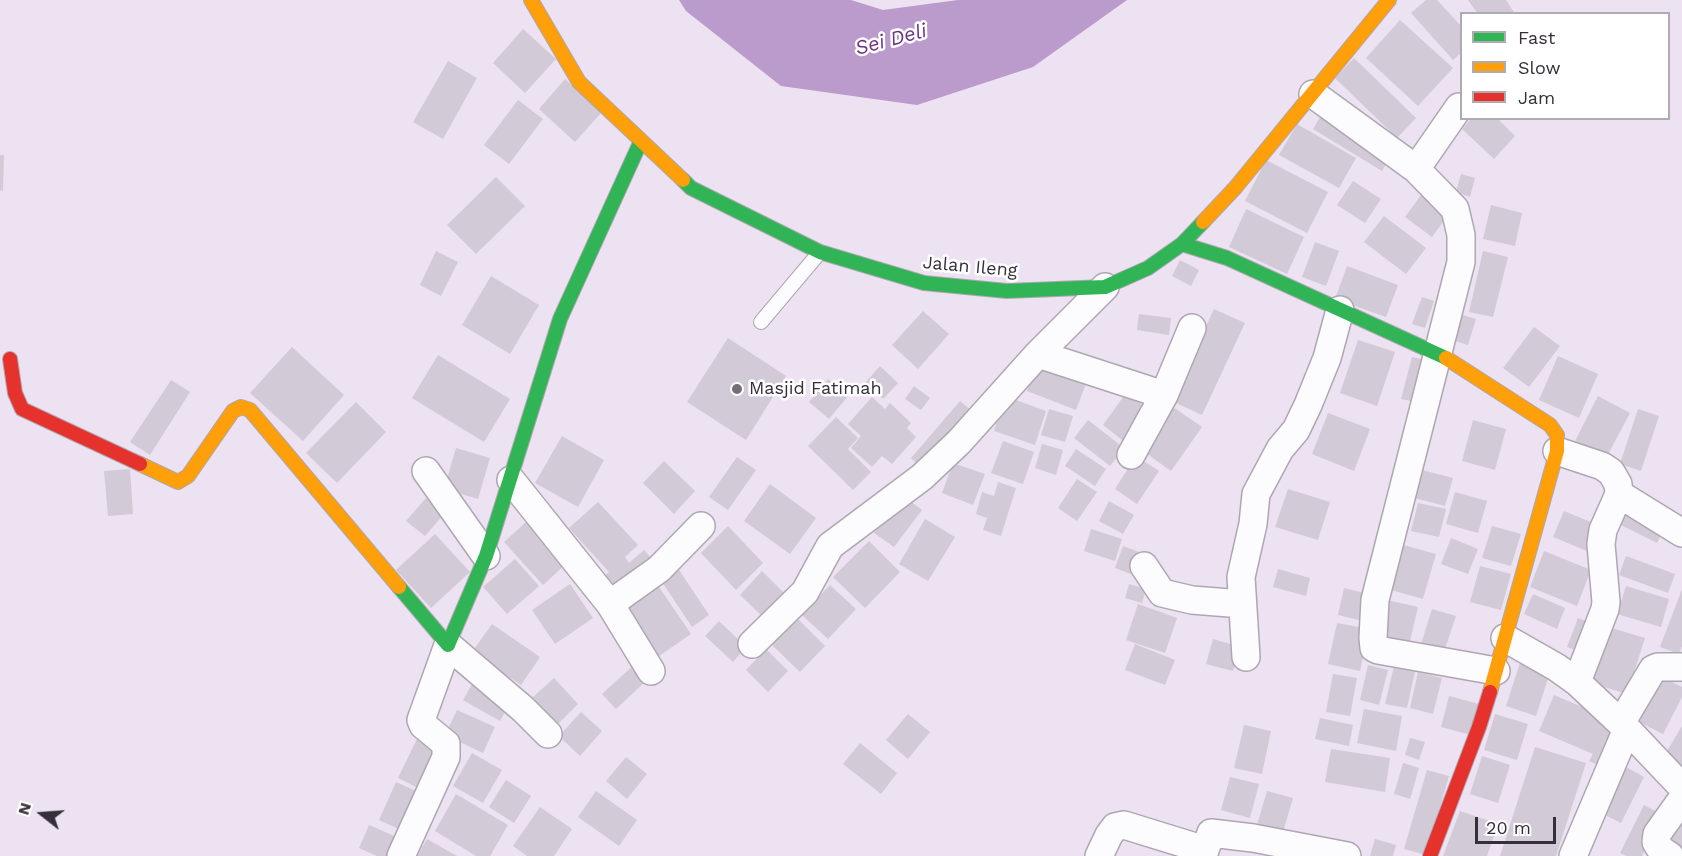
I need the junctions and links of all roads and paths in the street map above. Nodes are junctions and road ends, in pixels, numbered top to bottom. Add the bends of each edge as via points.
1 (531, 0) edge
2 (1389, 0) edge
3 (1313, 94) junction
4 (1459, 107) dead end
5 (641, 141) junction
6 (1416, 169) junction
7 (1182, 244) junction
8 (820, 252) junction
9 (1105, 286) junction
10 (1340, 310) junction
11 (761, 322) dead end
12 (1192, 328) dead end
13 (1438, 353) junction
14 (1038, 354) junction
15 (10, 358) dead end
16 (1164, 395) junction
17 (1557, 451) junction
18 (1131, 455) dead end
19 (426, 471) dead end
20 (511, 480) junction
21 (1619, 494) junction
22 (701, 526) dead end
23 (1682, 533) edge
24 (486, 556) junction
25 (1144, 566) dead end
26 (610, 604) junction
27 (1242, 604) junction
28 (1504, 638) junction
29 (752, 644) dead end
30 (448, 645) junction
31 (1246, 657) dead end
32 (1682, 667) edge
33 (651, 671) dead end
34 (1496, 671) junction
35 (1578, 682) junction
36 (1624, 726) junction
37 (548, 734) dead end
38 (1682, 787) edge
39 (1682, 799) edge
40 (1204, 853) edge
41 (400, 856) edge
42 (1099, 856) edge
43 (1347, 856) edge
44 (1430, 856) edge
45 (1573, 856) edge
46 (1670, 856) edge

1 - 5 street, Jalan Ileng via 579,82
2 - 3 street, Jalan Ileng
3 - 6 street
3 - 7 street, Jalan Ileng via 1235,188
4 - 6 street
5 - 8 street, Jalan Ileng via 691,188
5 - 20 street via 560,319
6 - 13 street via 1455,209 1461,235 1461,262
7 - 9 street, Jalan Ileng via 1148,268
7 - 10 street via 1227,258
8 - 9 street, Jalan Ileng via 924,283 1007,291
8 - 11 lane
9 - 14 street
10 - 13 street
10 - 27 street via 1327,358 1308,405 1256,494 1241,577
12 - 16 street
13 - 17 street via 1550,425 1557,435
13 - 34 street via 1375,600 1372,638 1378,650
14 - 16 street
14 - 29 street via 922,477 830,546 805,592
15 - 30 street via 21,409 178,482 188,477 233,411 241,407 250,410
16 - 18 street
17 - 21 street via 1611,471
17 - 28 street
19 - 24 street
20 - 24 street
20 - 26 street
21 - 23 street
21 - 35 street via 1601,544 1605,609
22 - 26 street via 659,569
24 - 30 street
25 - 27 street via 1161,593
26 - 33 street
27 - 31 street
28 - 34 street
28 - 35 street
30 - 37 street
30 - 41 street via 421,720 446,744 446,757
32 - 36 street via 1653,669
34 - 44 street
35 - 36 street
36 - 38 street
36 - 45 street
39 - 46 street via 1657,834 1656,842
40 - 42 street via 1124,825 1115,827
40 - 43 street via 1211,833

